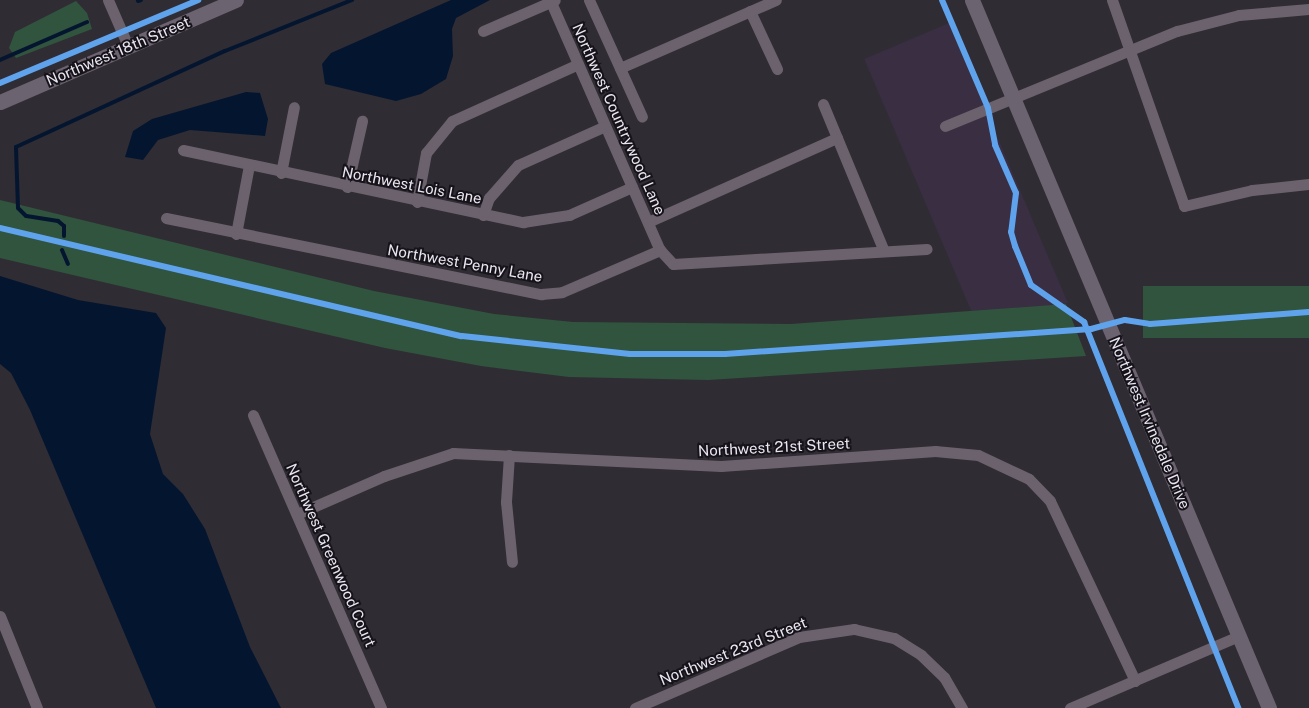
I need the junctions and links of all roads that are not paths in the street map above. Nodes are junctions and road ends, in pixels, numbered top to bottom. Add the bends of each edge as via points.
1 (108, 0) edge
2 (236, 0) edge
3 (589, 0) edge
4 (776, 0) edge
5 (972, 0) edge
6 (1112, 0) edge
7 (552, 1) edge
8 (1290, 5) edge
9 (1309, 9) edge
10 (750, 11) junction
11 (483, 31) dead end
12 (128, 46) junction
13 (1131, 47) junction
14 (578, 64) junction
15 (620, 68) junction
16 (777, 69) dead end
17 (1013, 98) junction
18 (0, 102) edge
19 (822, 104) dead end
20 (294, 106) dead end
21 (642, 118) dead end
22 (362, 121) dead end
23 (605, 126) junction
24 (944, 126) dead end
25 (837, 138) junction
26 (183, 150) dead end
27 (249, 165) junction
28 (281, 173) junction
29 (1309, 184) edge
30 (347, 187) junction
31 (632, 187) junction
32 (417, 202) junction
33 (483, 215) junction
34 (166, 218) dead end
35 (648, 222) junction
36 (236, 234) junction
37 (927, 248) dead end
38 (660, 250) junction
39 (884, 251) junction
40 (253, 415) dead end
41 (509, 455) junction
42 (297, 514) junction
43 (512, 562) dead end
44 (0, 616) edge
45 (1239, 636) junction
46 (1134, 681) junction
47 (37, 708) edge
48 (381, 708) edge
49 (635, 708) edge
50 (962, 708) edge
51 (1070, 708) edge
52 (1269, 708) edge

1 - 12 street
2 - 12 main road, Northwest 18th Street
3 - 15 street
4 - 10 street
5 - 17 main road, Northwest Irvinedale Drive
6 - 13 street
7 - 11 street
7 - 14 street, Northwest Countrywood Lane
8 - 9 street
8 - 13 street via 1239,15
10 - 15 street
10 - 16 street
12 - 18 main road, Northwest 18th Street
13 - 17 street
13 - 29 street via 1184,206 1252,190
14 - 23 street, Northwest Countrywood Lane
14 - 32 street via 452,121 426,153
15 - 21 street
17 - 24 street
17 - 45 main road, Northwest Irvinedale Drive
19 - 25 street
20 - 28 street
22 - 30 street
23 - 31 street, Northwest Countrywood Lane
23 - 33 street via 518,165 489,198
25 - 35 street
25 - 39 street
26 - 27 street, Northwest Lois Lane
27 - 28 street, Northwest Lois Lane
27 - 36 street
28 - 30 street, Northwest Lois Lane
30 - 32 street, Northwest Lois Lane
31 - 33 street, Northwest Lois Lane via 545,222
31 - 35 street, Northwest Countrywood Lane
32 - 33 street, Northwest Lois Lane
34 - 36 street, Northwest Penny Lane
35 - 38 street, Northwest Countrywood Lane
36 - 38 street, Northwest Penny Lane via 541,294 562,292
37 - 39 street
38 - 39 street via 673,264
40 - 42 street, Northwest Greenwood Court
41 - 42 street, Northwest 21st Street via 473,452 434,457
41 - 43 street via 506,502
41 - 46 street, Northwest 21st Street via 591,463 721,466 935,452 978,455 1029,479 1050,501
42 - 48 street, Northwest Greenwood Court
44 - 47 street
45 - 46 street
45 - 52 main road, Northwest Irvinedale Drive
46 - 51 street
49 - 50 street, Northwest 23rd Street via 799,637 854,629 894,638 921,654 944,677

